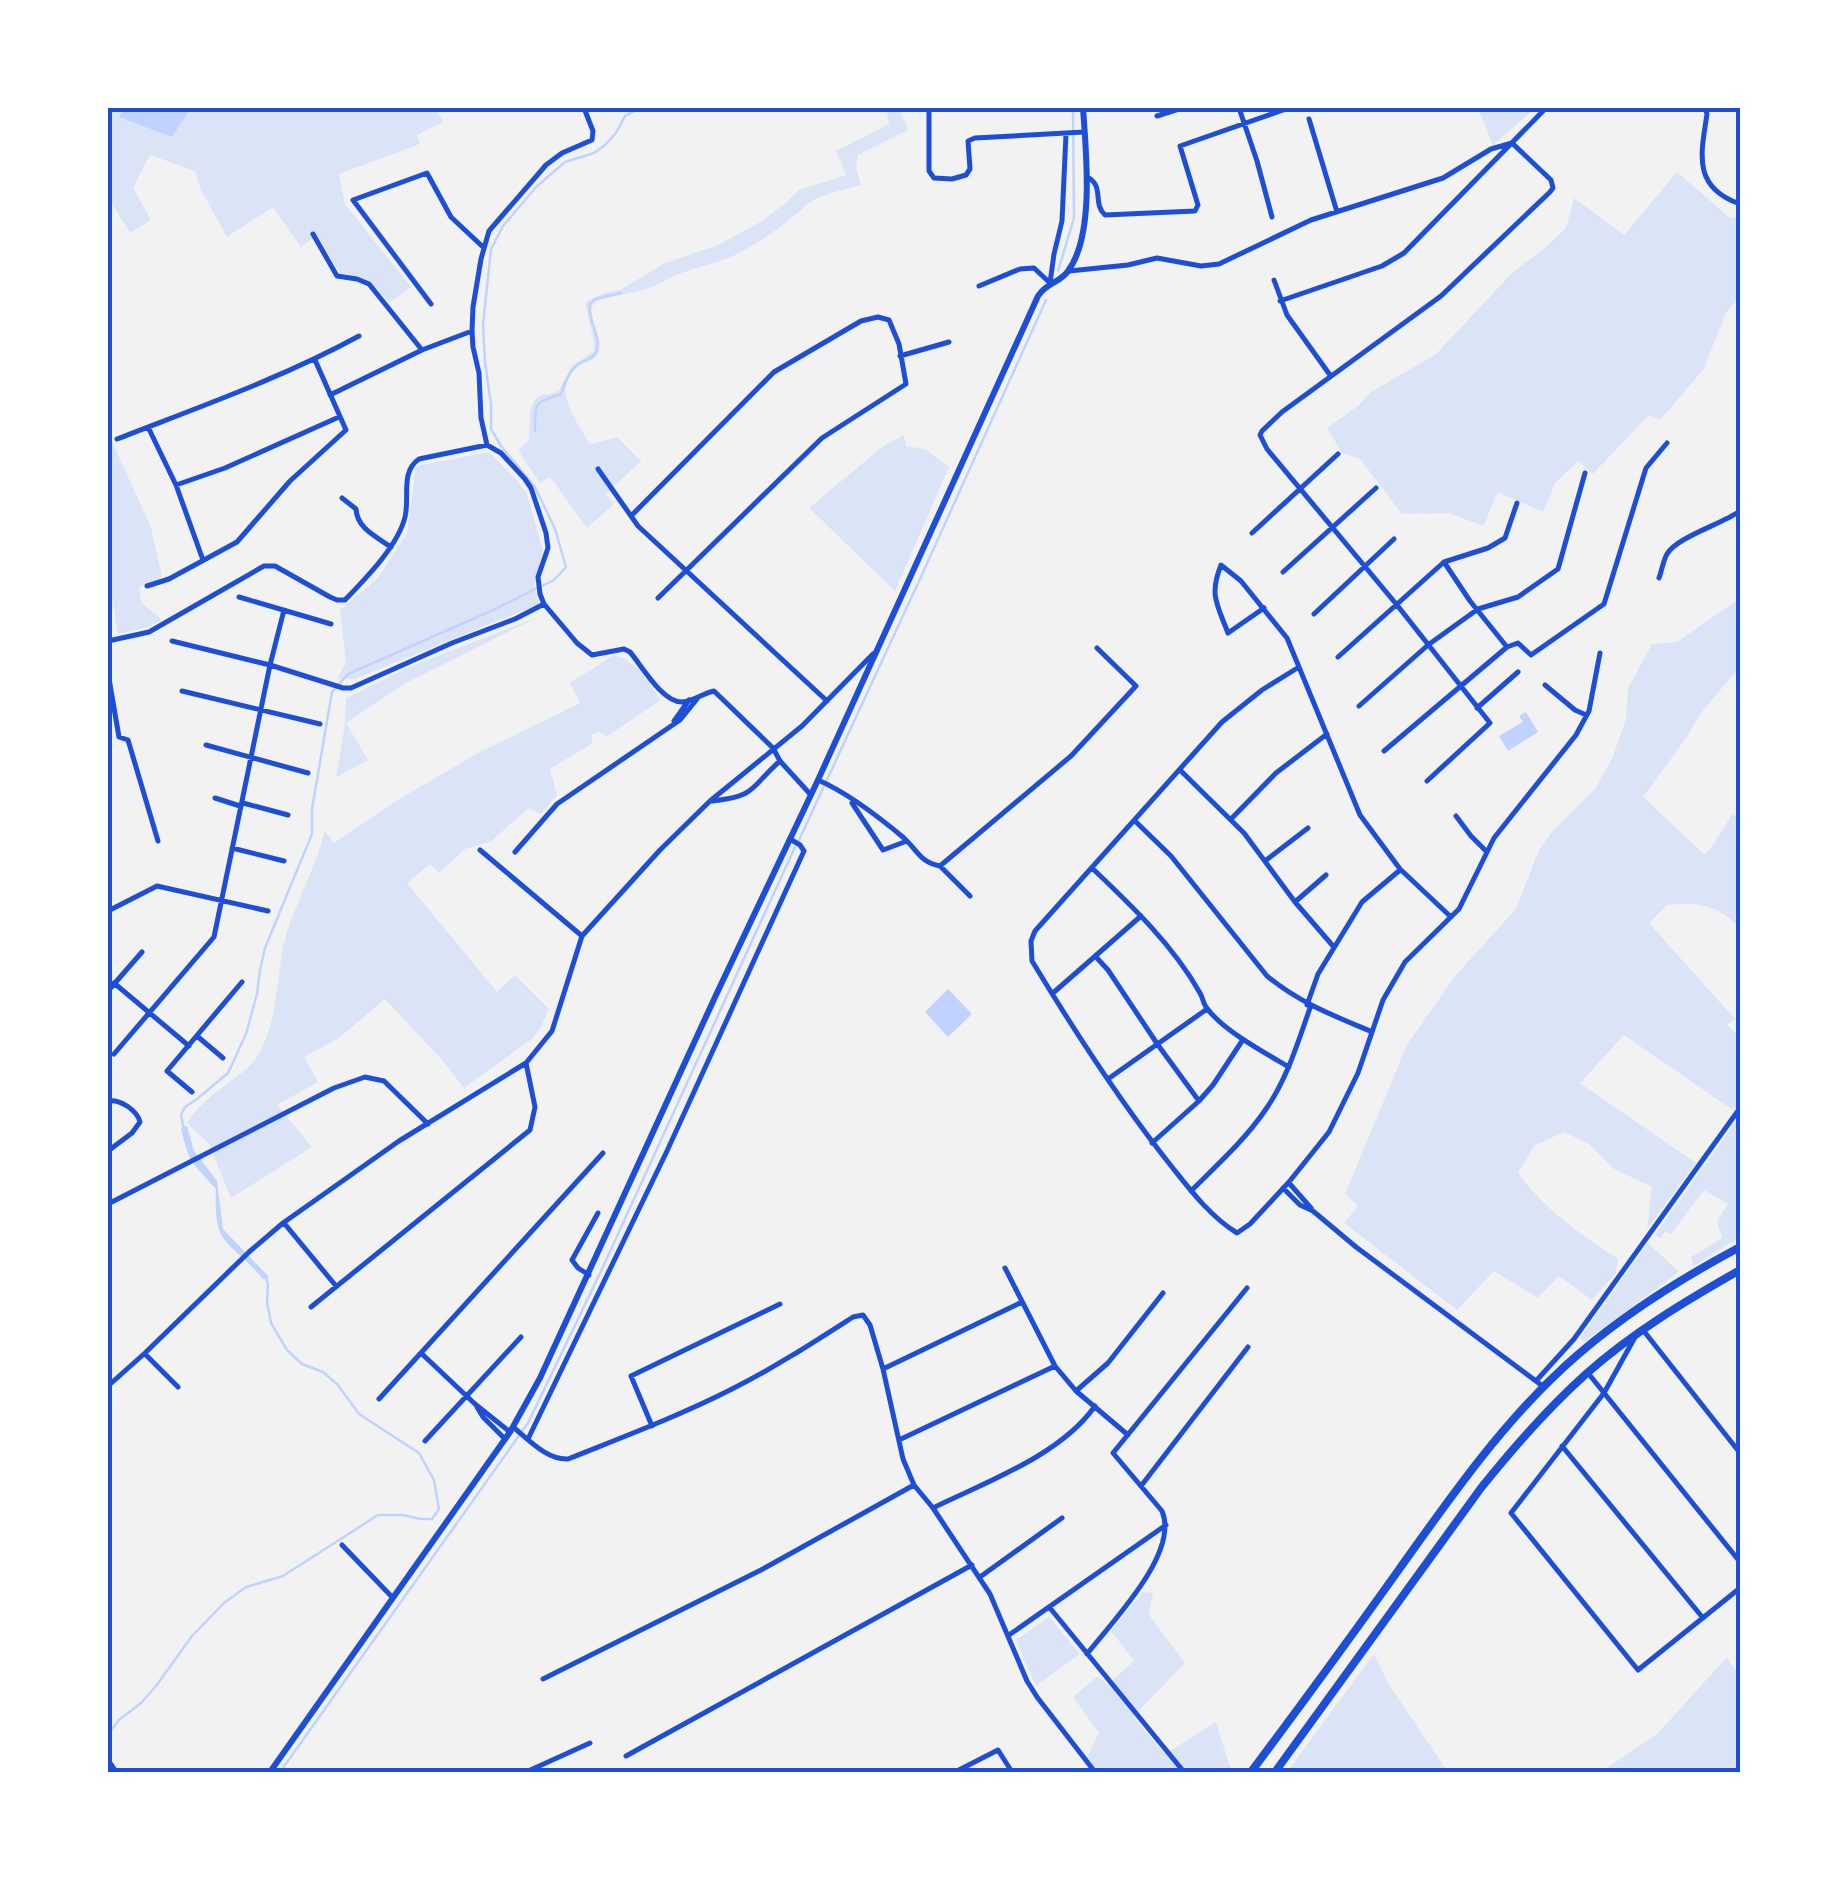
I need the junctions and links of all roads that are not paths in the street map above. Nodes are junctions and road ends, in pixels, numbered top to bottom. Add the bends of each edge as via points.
1 (584, 108) edge
2 (929, 108) edge
3 (1083, 108) edge
4 (1182, 108) edge
5 (1239, 108) edge
6 (1289, 108) edge
7 (1546, 108) edge
8 (1705, 108) edge
9 (1158, 116) dead end
10 (1310, 118) dead end
11 (1244, 122) junction
12 (1083, 132) junction
13 (1069, 133) junction
14 (1512, 143) junction
15 (1086, 177) junction
16 (1740, 204) edge
17 (1337, 212) junction
18 (1272, 217) dead end
19 (313, 234) dead end
20 (484, 246) junction
21 (1069, 271) junction
22 (1274, 280) dead end
23 (1050, 283) junction
24 (979, 286) dead end
25 (1280, 301) junction
26 (431, 304) dead end
27 (472, 331) junction
28 (360, 336) dead end
29 (948, 342) dead end
30 (422, 350) junction
31 (900, 356) junction
32 (315, 360) junction
33 (1330, 375) junction
34 (330, 395) junction
35 (340, 417) junction
36 (148, 426) junction
37 (117, 438) dead end
38 (1667, 442) dead end
39 (487, 445) junction
40 (1338, 454) dead end
41 (598, 469) dead end
42 (1585, 472) dead end
43 (176, 485) junction
44 (1376, 488) dead end
45 (1301, 489) junction
46 (342, 498) dead end
47 (1518, 503) dead end
48 (1740, 511) edge
49 (631, 516) junction
50 (1333, 527) junction
51 (1252, 533) dead end
52 (1394, 539) dead end
53 (390, 547) junction
54 (203, 560) junction
55 (1444, 562) junction
56 (1365, 566) junction
57 (688, 569) junction
58 (1283, 572) dead end
59 (1660, 578) dead end
60 (147, 586) dead end
61 (239, 596) dead end
62 (658, 598) dead end
63 (544, 604) junction
64 (1396, 605) junction
65 (1264, 608) junction
66 (1478, 609) junction
67 (284, 610) junction
68 (1314, 614) dead end
69 (330, 624) dead end
70 (172, 641) dead end
71 (108, 642) edge
72 (1428, 645) junction
73 (1507, 647) junction
74 (1097, 648) dead end
75 (876, 652) junction
76 (1600, 653) dead end
77 (1338, 657) dead end
78 (270, 666) junction
79 (1298, 668) junction
80 (1518, 672) dead end
81 (108, 673) edge
82 (1545, 685) dead end
83 (1459, 686) junction
84 (182, 691) dead end
85 (699, 697) junction
86 (689, 700) junction
87 (828, 702) junction
88 (1359, 706) dead end
89 (1477, 708) junction
90 (261, 711) junction
91 (1586, 716) junction
92 (320, 724) dead end
93 (673, 724) junction
94 (1327, 734) junction
95 (206, 745) dead end
96 (773, 748) junction
97 (1384, 752) dead end
98 (251, 759) junction
99 (780, 761) junction
100 (1180, 770) junction
101 (308, 774) dead end
102 (820, 781) junction
103 (1427, 782) dead end
104 (811, 795) junction
105 (215, 798) dead end
106 (849, 798) junction
107 (710, 801) junction
108 (241, 805) junction
109 (288, 814) dead end
110 (1456, 816) dead end
111 (1231, 819) junction
112 (1135, 821) junction
113 (1308, 828) dead end
114 (158, 840) dead end
115 (907, 841) junction
116 (795, 842) junction
117 (232, 848) junction
118 (480, 850) dead end
119 (515, 852) dead end
120 (1488, 852) junction
121 (284, 861) dead end
122 (1265, 861) junction
123 (940, 866) junction
124 (1092, 868) junction
125 (1400, 869) junction
126 (1326, 875) dead end
127 (970, 896) dead end
128 (221, 901) junction
129 (1294, 902) junction
130 (268, 911) dead end
131 (108, 912) edge
132 (1141, 916) junction
133 (1451, 917) junction
134 (582, 936) junction
135 (1333, 946) junction
136 (142, 952) dead end
137 (1096, 957) junction
138 (242, 982) dead end
139 (114, 984) junction
140 (108, 991) edge
141 (1052, 994) junction
142 (1309, 1006) junction
143 (1207, 1009) junction
144 (150, 1013) junction
145 (1372, 1032) junction
146 (198, 1036) junction
147 (1243, 1040) junction
148 (1158, 1045) junction
149 (189, 1046) junction
150 (114, 1054) dead end
151 (223, 1058) dead end
152 (526, 1063) junction
153 (1289, 1067) junction
154 (1107, 1080) junction
155 (192, 1092) dead end
156 (108, 1101) edge
157 (1200, 1101) junction
158 (1740, 1108) edge
159 (428, 1124) junction
160 (1152, 1142) junction
161 (108, 1151) edge
162 (603, 1153) dead end
163 (1289, 1182) junction
164 (1282, 1188) junction
165 (1191, 1190) junction
166 (108, 1204) edge
167 (1313, 1211) junction
168 (598, 1213) dead end
169 (284, 1223) junction
170 (1740, 1247) edge
171 (1004, 1268) dead end
172 (1740, 1270) edge
173 (589, 1275) junction
174 (336, 1286) junction
175 (1247, 1288) dead end
176 (1163, 1293) dead end
177 (1022, 1302) junction
178 (780, 1304) dead end
179 (311, 1307) dead end
180 (1640, 1332) junction
181 (522, 1337) dead end
182 (1574, 1340) junction
183 (1248, 1347) dead end
184 (1584, 1350) junction
185 (145, 1353) junction
186 (422, 1353) junction
187 (1055, 1366) junction
188 (884, 1369) junction
189 (1588, 1373) junction
190 (1540, 1384) junction
191 (108, 1386) edge
192 (178, 1387) dead end
193 (1076, 1391) junction
194 (1604, 1393) junction
195 (466, 1396) junction
196 (379, 1400) dead end
197 (1095, 1406) junction
198 (652, 1426) junction
199 (512, 1433) junction
200 (1128, 1435) junction
201 (527, 1438) junction
202 (898, 1440) junction
203 (425, 1441) dead end
204 (1562, 1446) junction
205 (1740, 1453) edge
206 (914, 1485) junction
207 (1141, 1486) junction
208 (933, 1508) junction
209 (1062, 1518) dead end
210 (1166, 1526) junction
211 (342, 1545) dead end
212 (1740, 1562) edge
213 (972, 1565) junction
214 (980, 1577) junction
215 (1740, 1588) edge
216 (393, 1598) junction
217 (1050, 1608) junction
218 (1704, 1618) junction
219 (1008, 1636) junction
220 (1087, 1654) junction
221 (543, 1679) dead end
222 (590, 1743) dead end
223 (626, 1756) dead end
224 (108, 1760) edge
225 (540, 1770) edge
226 (116, 1772) edge
227 (270, 1772) edge
228 (526, 1772) edge
229 (955, 1772) edge
230 (1012, 1772) edge
231 (1096, 1772) edge
232 (1184, 1772) edge
233 (1251, 1772) edge
234 (1275, 1772) edge

1 - 20 street via 592,140 546,164 489,231
2 - 13 street via 928,171 934,178 966,175 968,141 975,138
3 - 12 street
4 - 9 street
5 - 11 street
6 - 11 street
7 - 14 street
8 - 16 street via 1702,167 1715,188
10 - 17 street
11 - 15 street via 1180,146 1198,204 1194,211 1105,215 1098,188
11 - 18 street
12 - 13 street
12 - 15 street
13 - 23 street
14 - 17 street via 1443,178
14 - 25 street via 1404,253
14 - 33 street via 1552,180 1550,192 1441,296
15 - 21 street via 1086,214
17 - 21 street via 1219,264 1157,258
19 - 30 street via 337,276 368,284
20 - 26 street via 451,216 427,173 354,200
20 - 27 street
21 - 23 street
22 - 25 street
23 - 24 street via 1034,268
23 - 75 street via 1038,296
25 - 33 street
27 - 30 street
27 - 39 street
28 - 32 street
29 - 31 street
30 - 34 street
31 - 49 street via 889,320 878,317 774,372
31 - 57 street via 906,384 822,438
32 - 34 street
32 - 36 street
33 - 45 street via 1260,435
34 - 35 street
35 - 43 street
35 - 54 street via 346,430 237,542
36 - 37 street
36 - 43 street
38 - 73 street via 1646,468 1604,604 1531,655 1518,643
39 - 53 street via 411,465 405,517
39 - 63 street via 531,488 548,548 538,577
40 - 45 street
41 - 49 street
42 - 66 street via 1558,568 1518,597
43 - 54 street
44 - 50 street
45 - 50 street
45 - 51 street
46 - 53 street via 364,528
47 - 55 street via 1504,538
48 - 59 street via 1677,542
49 - 57 street
50 - 56 street
50 - 58 street
52 - 56 street
53 - 71 street via 344,600 264,566 149,632
54 - 60 street
55 - 64 street
55 - 66 street
56 - 64 street
56 - 68 street
57 - 62 street
57 - 87 street
61 - 67 street
63 - 78 street via 351,688
63 - 86 street via 584,650 592,655 624,649 664,694
64 - 72 street
64 - 77 street
65 - 65 street via 1240,581 1221,565 1215,600 1228,633
65 - 79 street via 1287,638
66 - 72 street
66 - 73 street
67 - 69 street
67 - 78 street
70 - 78 street
72 - 83 street
72 - 88 street
73 - 83 street
74 - 123 street via 1136,686 1070,756
75 - 87 street
75 - 102 street
76 - 91 street
78 - 90 street
79 - 94 street
79 - 100 street via 1222,722
80 - 89 street
81 - 114 street via 120,737 128,740
82 - 91 street
83 - 89 street
83 - 97 street
84 - 90 street
85 - 86 street
85 - 93 street
85 - 96 street via 714,691
86 - 93 street
87 - 96 street
89 - 103 street via 1489,726
90 - 92 street
90 - 98 street
91 - 120 street
93 - 119 street via 557,804
94 - 111 street
94 - 125 street via 1360,815
95 - 98 street
96 - 99 street
96 - 107 street
98 - 101 street
98 - 108 street
99 - 104 street
99 - 107 street via 753,791
100 - 111 street
100 - 112 street
102 - 104 street
102 - 106 street
104 - 116 street
105 - 108 street
106 - 115 street
106 - 115 street via 882,850
107 - 134 street
108 - 109 street
108 - 117 street
110 - 120 street
111 - 122 street
112 - 124 street
112 - 142 street via 1268,976
113 - 122 street
115 - 123 street via 926,864
116 - 173 street via 716,994
116 - 201 street via 804,851
117 - 121 street
117 - 128 street
118 - 134 street
120 - 133 street
122 - 129 street
123 - 127 street
124 - 132 street
124 - 141 street via 1031,941 1032,961
125 - 133 street
125 - 135 street via 1362,902
126 - 129 street
128 - 130 street
128 - 131 street via 157,886
128 - 144 street via 214,936
129 - 135 street
132 - 137 street
132 - 143 street
133 - 145 street via 1406,962
134 - 152 street via 552,1032
135 - 142 street
136 - 139 street
137 - 141 street
137 - 148 street
138 - 146 street
139 - 140 street
139 - 144 street
141 - 154 street
142 - 145 street
142 - 153 street
143 - 147 street
143 - 148 street
144 - 149 street
144 - 150 street
145 - 163 street via 1328,1132
146 - 149 street
146 - 151 street
147 - 153 street
147 - 157 street
148 - 154 street
148 - 157 street
149 - 155 street via 168,1071
152 - 159 street
152 - 174 street via 535,1107 530,1130
153 - 165 street via 1246,1135
154 - 160 street
156 - 161 street via 117,1100 140,1122
157 - 160 street
158 - 182 street
159 - 166 street via 384,1081 365,1076
159 - 169 street
160 - 165 street
162 - 186 street
163 - 164 street
163 - 167 street
164 - 165 street via 1238,1233
164 - 167 street
167 - 190 street
168 - 173 street via 572,1260
169 - 174 street
169 - 185 street
170 - 184 main road via 1667,1289
171 - 177 street
172 - 180 main road
173 - 199 street
174 - 179 street
175 - 200 street
176 - 193 street via 1108,1363
177 - 187 street
177 - 188 street
178 - 198 street via 631,1376
180 - 189 main road
180 - 194 street
180 - 205 street
181 - 195 street
182 - 184 main road
182 - 190 street
183 - 207 street
184 - 190 main road
185 - 191 street
185 - 192 street
186 - 195 street
186 - 196 street
187 - 193 street
187 - 202 street
188 - 198 street via 860,1314 756,1376
188 - 202 street
189 - 194 street
189 - 234 main road via 1481,1488
190 - 233 main road
193 - 197 street
194 - 204 street
194 - 212 street
195 - 199 street via 483,1417
195 - 203 street
197 - 200 street
197 - 208 street via 1056,1445
198 - 201 street via 562,1460
199 - 201 street
199 - 216 street
200 - 207 street via 1113,1452
202 - 206 street
204 - 218 street
204 - 218 street via 1512,1513 1638,1670
206 - 208 street
206 - 221 street
207 - 210 street
208 - 213 street
209 - 214 street
210 - 217 street
210 - 220 street via 1152,1567
211 - 216 street
213 - 214 street
213 - 223 street
214 - 219 street
215 - 218 street
216 - 227 street
217 - 219 street
217 - 220 street
219 - 231 street via 1027,1681
220 - 232 street
222 - 225 street
224 - 226 street
225 - 228 street
229 - 230 street via 998,1750

